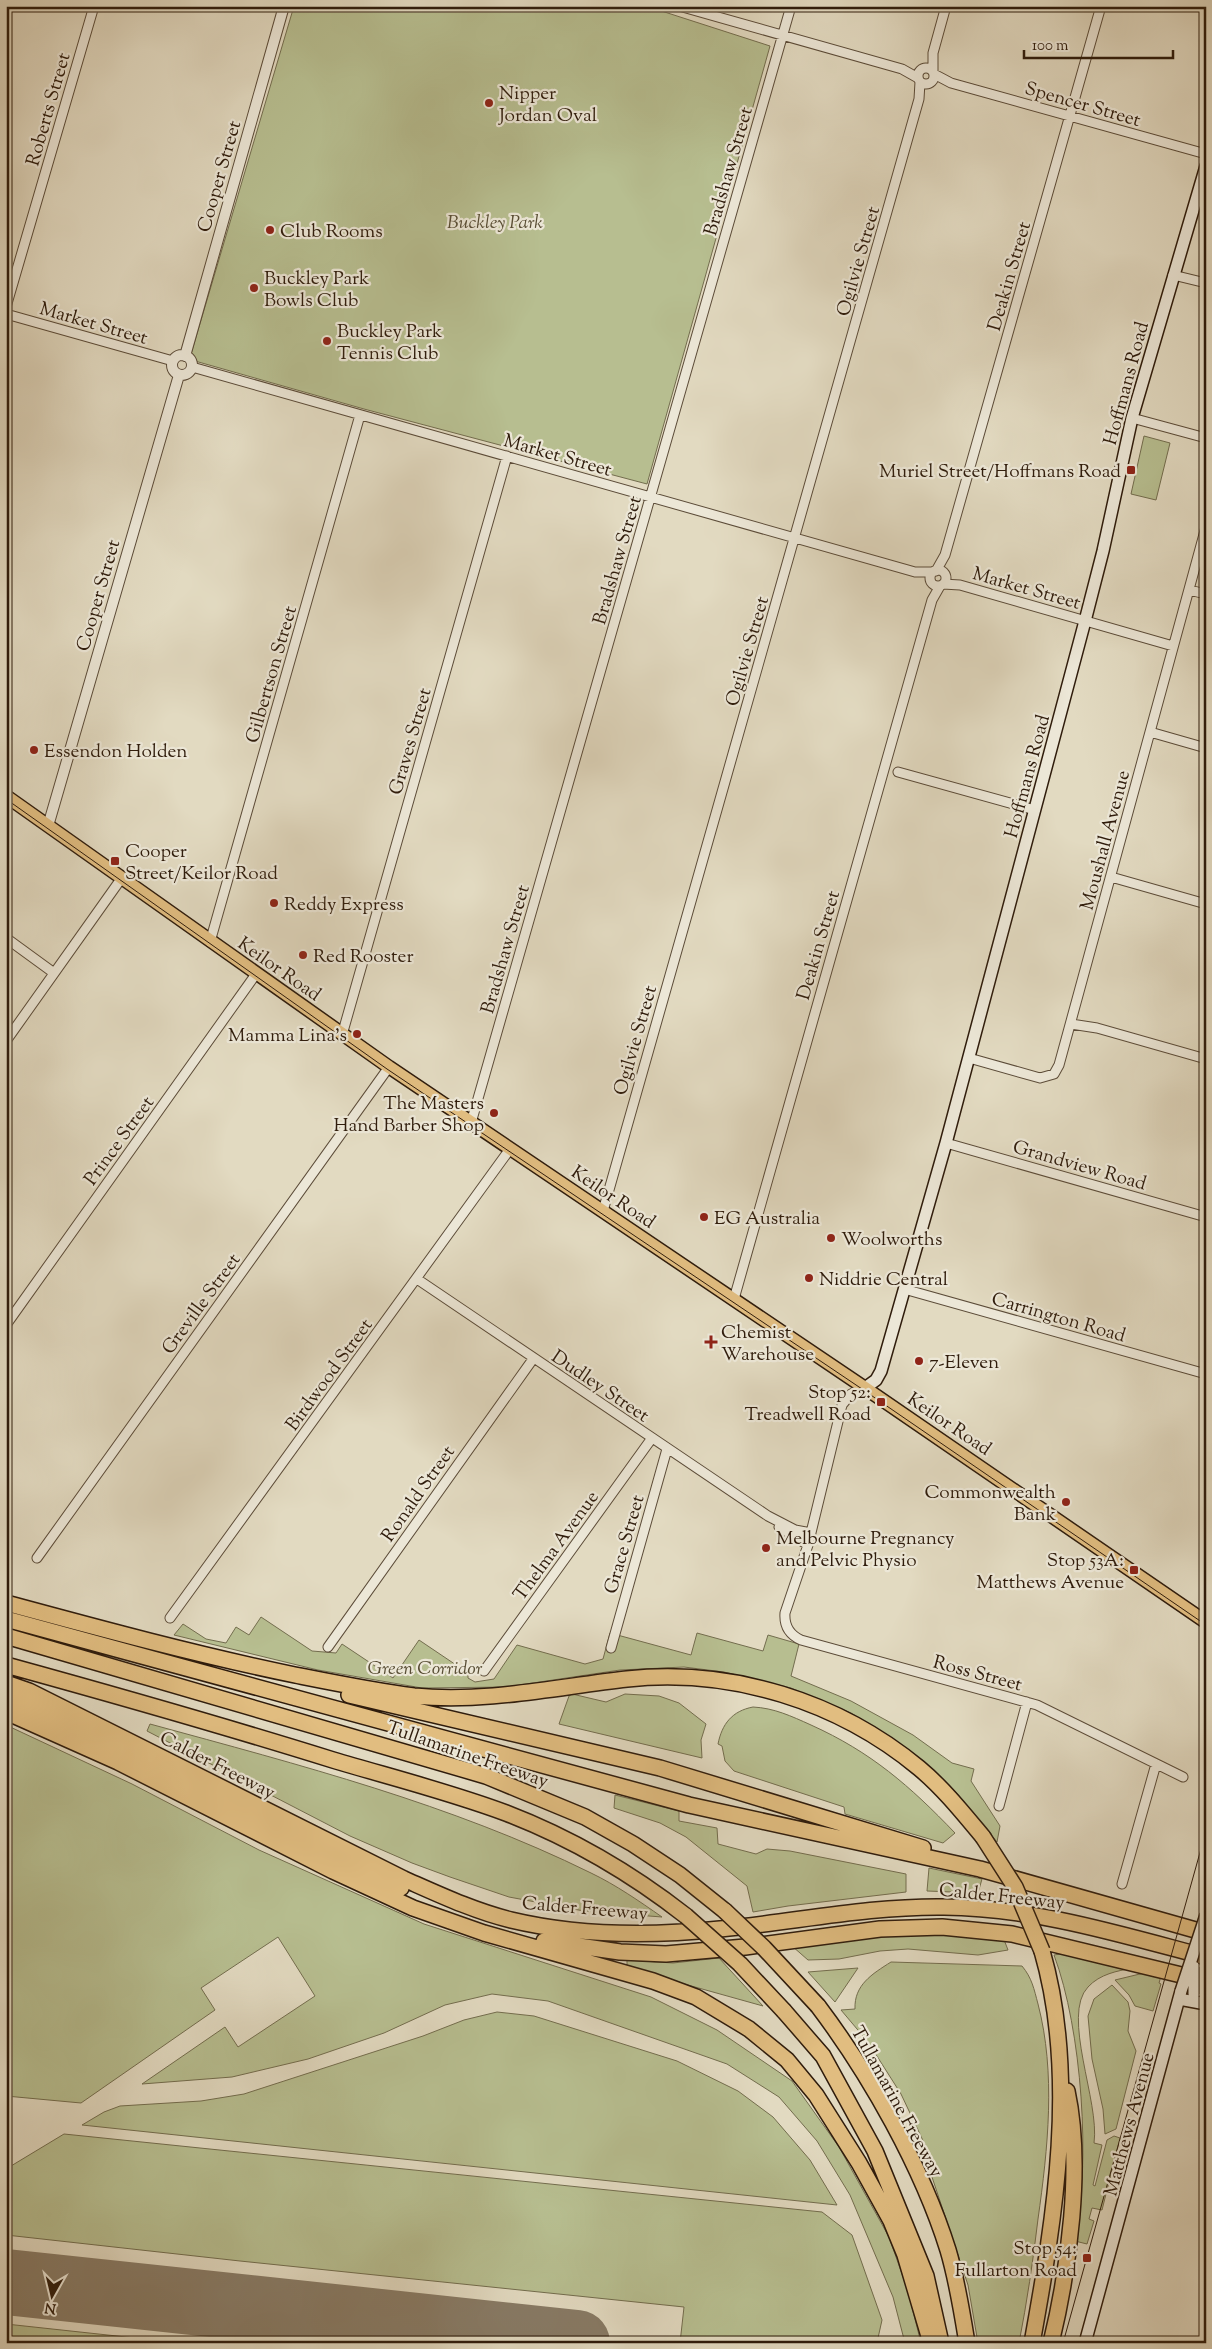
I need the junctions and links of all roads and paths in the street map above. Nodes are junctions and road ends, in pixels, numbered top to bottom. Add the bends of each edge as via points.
1 (94, 6) edge
2 (284, 6) edge
3 (791, 6) edge
4 (946, 6) edge
5 (1101, 6) edge
6 (685, 7) edge
7 (782, 36) junction
8 (926, 76) junction
9 (1070, 116) junction
10 (1206, 154) edge
11 (1206, 166) edge
12 (1173, 275) junction
13 (1206, 284) edge
14 (6, 307) edge
15 (6, 314) edge
16 (185, 356) junction
17 (173, 362) junction
18 (192, 367) junction
19 (179, 375) junction
20 (360, 415) junction
21 (1132, 418) junction
22 (1206, 438) edge
23 (507, 456) junction
24 (652, 498) junction
25 (1206, 527) edge
26 (795, 539) junction
27 (938, 578) junction
28 (1189, 590) junction
29 (1206, 594) edge
30 (1085, 621) junction
31 (1173, 646) junction
32 (1150, 732) junction
33 (1206, 748) edge
34 (898, 772) dead end
35 (6, 796) edge
36 (1035, 810) junction
37 (48, 826) junction
38 (1111, 877) junction
39 (121, 878) junction
40 (1206, 904) edge
41 (6, 938) edge
42 (210, 942) junction
43 (54, 973) junction
44 (256, 974) junction
45 (1072, 1020) junction
46 (342, 1035) junction
47 (6, 1041) edge
48 (969, 1058) junction
49 (1206, 1059) edge
50 (389, 1068) junction
51 (471, 1123) junction
52 (946, 1143) junction
53 (510, 1149) junction
54 (602, 1211) junction
55 (1206, 1217) edge
56 (417, 1279) junction
57 (904, 1289) junction
58 (734, 1300) junction
59 (6, 1325) edge
60 (533, 1359) junction
61 (1206, 1374) edge
62 (865, 1388) junction
63 (652, 1438) junction
64 (667, 1449) junction
65 (768, 1516) junction
66 (811, 1533) junction
67 (808, 1545) junction
68 (37, 1558) dead end
69 (6, 1603) edge
70 (170, 1618) dead end
71 (6, 1619) edge
72 (1206, 1622) edge
73 (6, 1636) edge
74 (328, 1647) dead end
75 (611, 1648) dead end
76 (237, 1663) junction
77 (6, 1665) edge
78 (484, 1671) dead end
79 (6, 1683) edge
80 (6, 1696) edge
81 (1027, 1702) junction
82 (6, 1712) edge
83 (1156, 1764) junction
84 (1183, 1777) dead end
85 (999, 1806) dead end
86 (980, 1870) junction
87 (1122, 1884) dead end
88 (1206, 1915) edge
89 (510, 1920) junction
90 (457, 1923) junction
91 (1206, 1933) edge
92 (1200, 1954) edge
93 (1206, 1981) edge
94 (1180, 1995) junction
95 (1204, 2004) edge
96 (1061, 2060) junction
97 (931, 2343) edge
98 (941, 2343) edge
99 (967, 2343) edge
100 (1032, 2343) edge
101 (1051, 2343) edge
102 (1085, 2343) edge

1 - 14 street, Roberts Street
2 - 16 street, Cooper Street
3 - 7 street, Bradshaw Street
4 - 8 street, Ogilvie Street
5 - 9 street, Deakin Street
6 - 7 street, Spencer Street
7 - 8 street, Spencer Street
7 - 24 street, Bradshaw Street
8 - 9 street, Spencer Street
8 - 26 street, Ogilvie Street
9 - 10 street, Spencer Street
9 - 27 street, Deakin Street
11 - 12 main road, Hoffmans Road
12 - 13 street
12 - 21 main road, Hoffmans Road
15 - 17 street, Market Street
16 - 17 street via 177,357
16 - 18 street via 191,360
17 - 19 street via 173,369
18 - 19 street via 189,373
18 - 20 street, Market Street
19 - 37 street, Cooper Street
20 - 23 street, Market Street
20 - 42 street, Gilbertson Street
21 - 22 street
21 - 30 main road, Hoffmans Road
23 - 24 street, Market Street
23 - 46 street, Graves Street
24 - 26 street, Market Street
24 - 51 street, Bradshaw Street
25 - 28 street, Moushall Avenue
26 - 27 street, Market Street
26 - 54 street, Ogilvie Street
27 - 30 street, Market Street
27 - 58 street, Deakin Street
28 - 29 street
28 - 31 street, Moushall Avenue
30 - 31 street, Market Street
30 - 36 main road, Hoffmans Road
31 - 32 street, Moushall Avenue
32 - 33 street
32 - 38 street, Moushall Avenue
34 - 36 street
35 - 37 main road, Keilor Road
36 - 48 main road, Hoffmans Road
37 - 39 main road, Keilor Road
38 - 40 street
38 - 45 street, Moushall Avenue
39 - 42 main road, Keilor Road
39 - 43 street
41 - 43 street
42 - 44 main road, Keilor Road
43 - 47 street
44 - 46 main road, Keilor Road
44 - 59 street, Prince Street
45 - 48 street, Moushall Avenue via 1059,1065 1048,1078
45 - 49 street
46 - 50 main road, Keilor Road
48 - 52 main road, Hoffmans Road
50 - 51 main road, Keilor Road
50 - 68 street, Greville Street
51 - 53 main road, Keilor Road
52 - 55 street, Grandview Road
52 - 57 main road, Hoffmans Road
53 - 54 main road, Keilor Road
53 - 56 street, Birdwood Street
54 - 58 main road, Keilor Road
56 - 60 street, Dudley Street
56 - 70 street, Birdwood Street
57 - 61 street, Carrington Road
57 - 62 main road, Hoffmans Road via 881,1371 876,1380
58 - 62 main road, Keilor Road
60 - 63 street, Dudley Street
60 - 74 street, Ronald Street
62 - 66 street via 851,1394 842,1404
62 - 72 main road, Keilor Road
63 - 64 street, Dudley Street
63 - 78 street, Thelma Avenue
64 - 65 street, Dudley Street
64 - 75 street, Grace Street
65 - 66 street, Dudley Street via 795,1530
65 - 67 street, Dudley Street
66 - 67 street
67 - 81 street, Ross Street via 786,1613 787,1628 792,1634 801,1640
69 - 76 highway
71 - 86 highway, Calder Freeway via 689,1804
73 - 99 highway, Tullamarine Freeway, bridge via 494,1779 593,1821 680,1875 764,1948 818,2006 848,2046 925,2189 948,2250
76 - 86 highway via 394,1707 660,1768 901,1840
76 - 96 highway, bridge via 360,1688 440,1697 504,1695 657,1677 703,1678 760,1688 830,1712 892,1748 942,1790 983,1837 1015,1887 1042,1951 1056,2013
77 - 98 highway, bridge via 506,1813 599,1857 648,1886 740,1964 823,2056 875,2151 926,2276
79 - 89 highway, Calder Freeway via 29,1691 404,1879
80 - 89 highway via 91,1734 347,1865 434,1901
81 - 83 street, Ross Street
81 - 85 street
82 - 90 highway via 118,1762 333,1871 404,1904
83 - 84 street, Ross Street
83 - 87 street
86 - 91 highway, Calder Freeway
88 - 92 main road, Matthews Avenue, bridge
89 - 92 highway, Calder Freeway via 593,1931 653,1934 722,1929 854,1911 976,1908 1050,1916
90 - 93 highway via 565,1945 652,1954 693,1953 887,1928 969,1929 1033,1938
90 - 97 highway via 653,1981 696,1997 749,2029 787,2060 816,2094 892,2221 911,2269
92 - 94 main road, Matthews Avenue, bridge
92 - 95 main road, bridge via 1194,1994
94 - 95 main road
94 - 102 main road, Matthews Avenue
96 - 100 highway via 1053,2202
96 - 101 highway via 1070,2105 1073,2180 1067,2258

